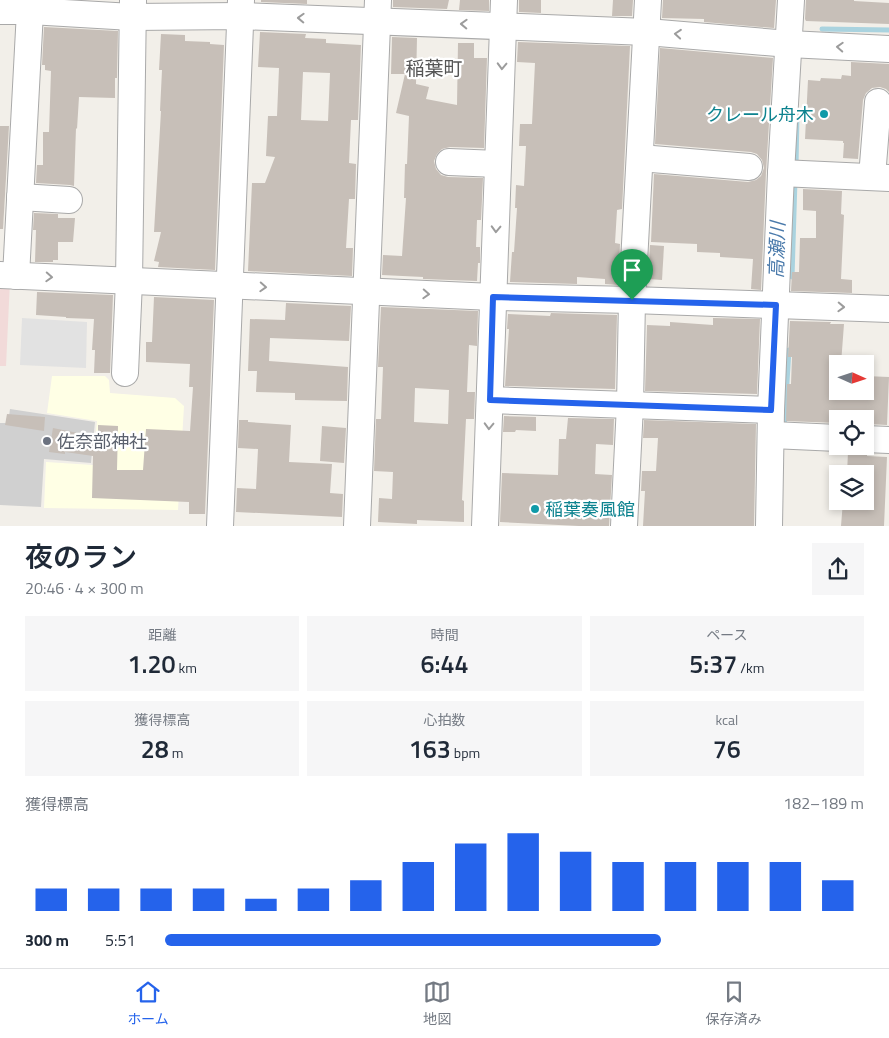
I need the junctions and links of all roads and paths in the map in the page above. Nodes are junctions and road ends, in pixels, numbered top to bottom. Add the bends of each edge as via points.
1 (504, 0) edge
2 (648, 0) edge
3 (791, 0) edge
4 (132, 8) edge
5 (240, 8) edge
6 (377, 10) edge
7 (0, 11) edge
8 (30, 11) junction
9 (503, 26) junction
10 (647, 32) junction
11 (789, 44) junction
12 (889, 49) edge
13 (878, 102) dead end
14 (640, 158) junction
15 (449, 162) dead end
16 (498, 164) junction
17 (749, 167) dead end
18 (790, 173) junction
19 (880, 178) edge
20 (20, 198) junction
21 (69, 200) dead end
22 (8, 276) edge
23 (129, 281) junction
24 (229, 285) junction
25 (367, 291) junction
26 (493, 297) junction
27 (632, 300) junction
28 (785, 305) junction
29 (889, 309) edge
30 (125, 373) dead end
31 (490, 400) junction
32 (630, 405) junction
33 (771, 410) junction
34 (779, 436) junction
35 (829, 438) edge
36 (874, 439) edge
37 (889, 440) edge
38 (220, 526) edge
39 (357, 526) edge
40 (485, 526) edge
41 (624, 526) edge
42 (768, 526) edge

1 - 9 street
2 - 10 street
3 - 11 street
4 - 5 street
4 - 8 street
4 - 23 street
6 -> 5 street
5 - 24 street
9 -> 6 street
6 - 25 street
7 - 8 street
8 - 20 street
9 - 10 street
9 -> 16 street
11 -> 10 street
10 - 14 street
12 -> 11 street
11 - 18 street
13 - 19 street
14 - 17 street
14 - 27 street
15 - 16 street
16 -> 26 street
18 - 19 street
18 - 28 street
20 - 21 street
20 - 22 street
22 -> 23 street
23 - 24 street
23 - 30 street
24 -> 25 street
24 - 38 street
25 -> 26 street
25 - 39 street
26 - 27 street
26 - 31 street
27 - 28 street
27 - 32 street
28 -> 29 street
28 - 33 street
31 - 32 street
31 -> 40 street
32 - 33 street
32 - 41 street
33 - 34 street
34 - 35 street
34 - 42 street
36 - 37 street

